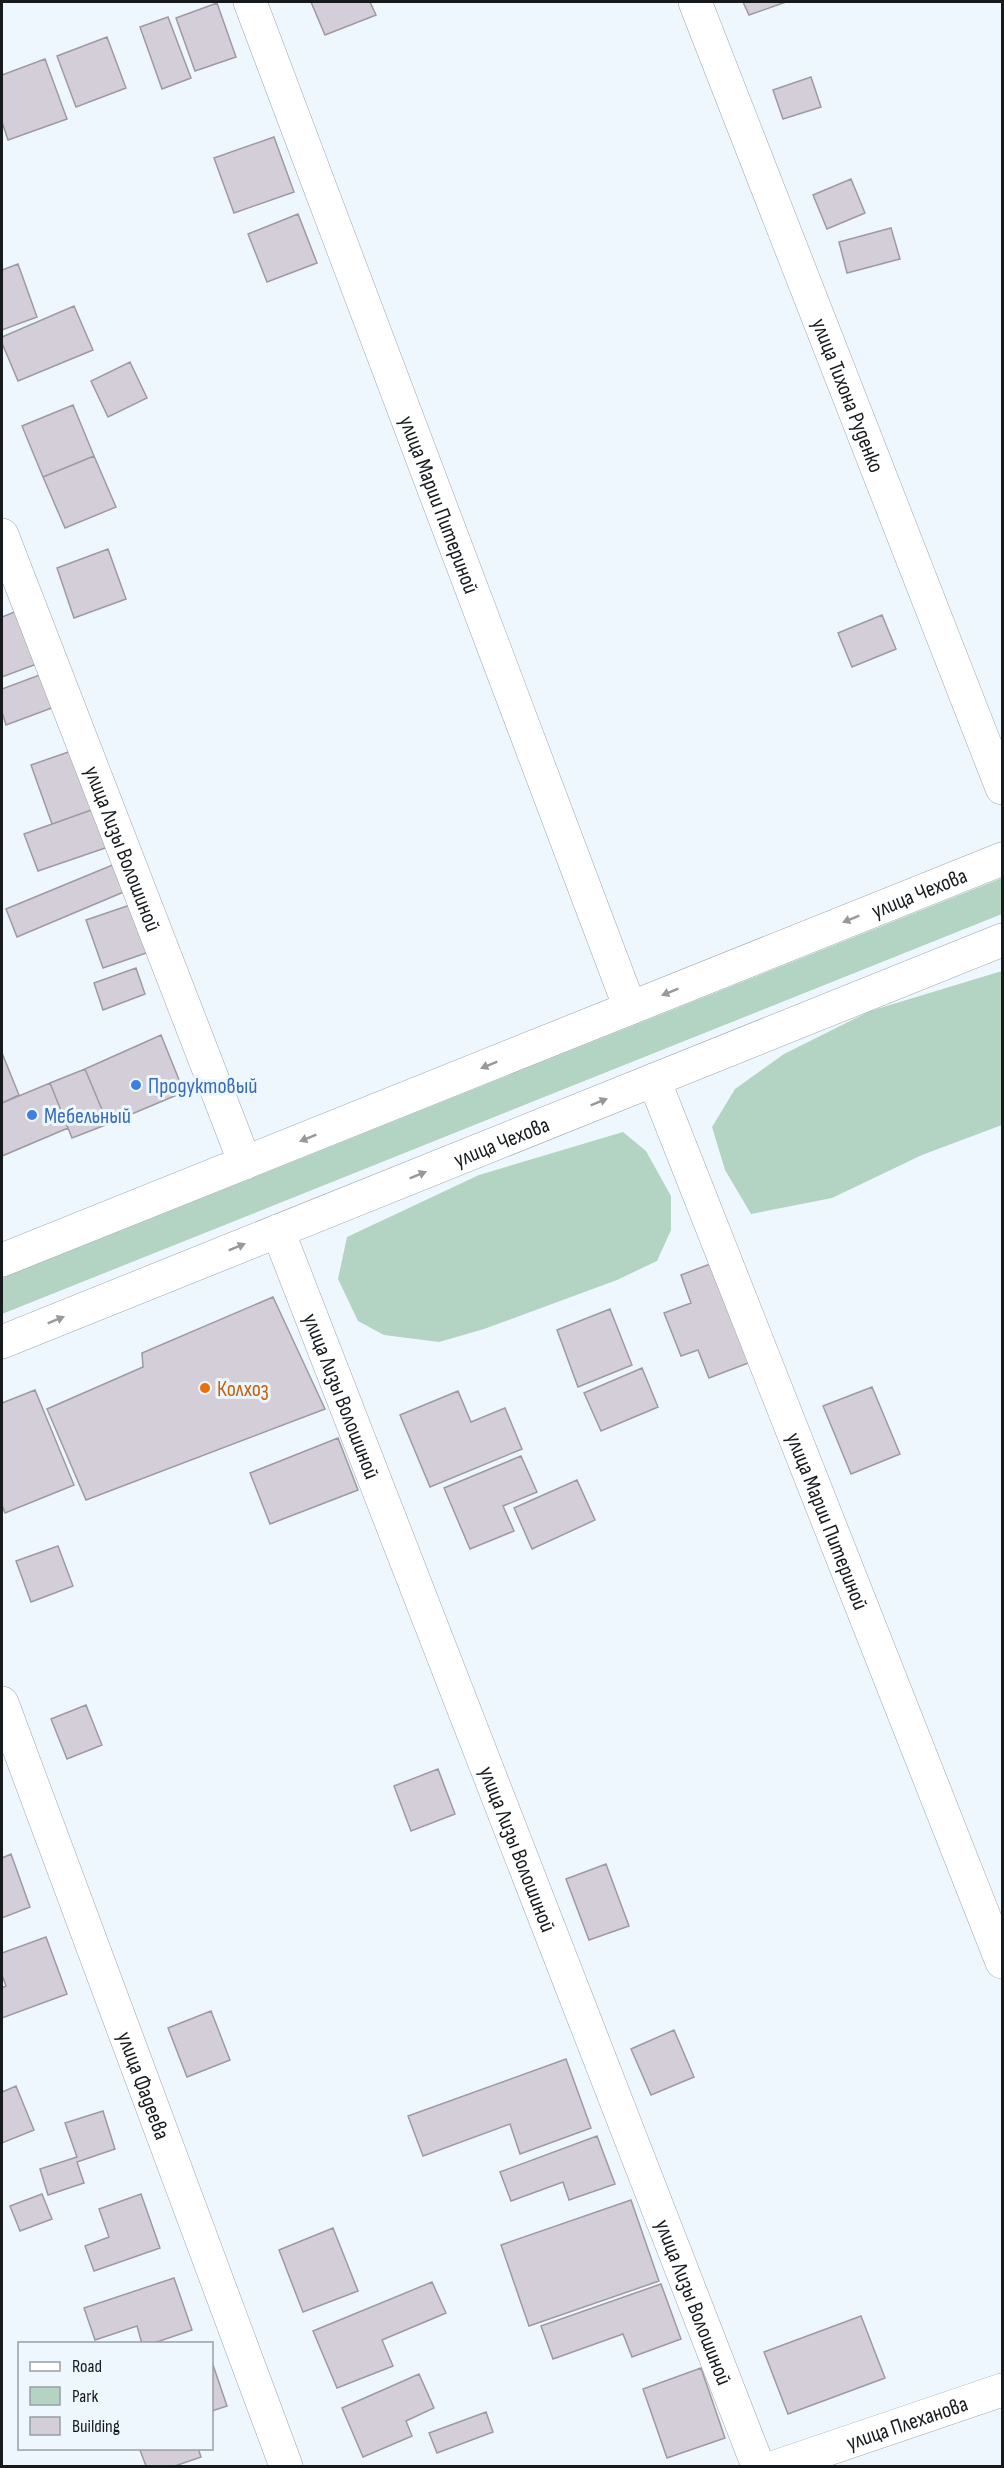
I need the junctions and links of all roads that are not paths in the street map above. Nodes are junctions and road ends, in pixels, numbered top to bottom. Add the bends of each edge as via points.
1 (250, 2) edge
2 (695, 2) edge
3 (2, 535) edge
4 (1002, 788) edge
5 (1002, 859) edge
6 (1002, 940) edge
7 (630, 1008) junction
8 (654, 1080) junction
9 (244, 1163) junction
10 (278, 1231) junction
11 (2, 1260) edge
12 (2, 1342) edge
13 (2, 1703) edge
14 (1002, 1962) edge
15 (1002, 2390) edge
16 (286, 2466) edge
17 (758, 2466) edge
18 (778, 2466) edge

1 - 7 street, улица Марии Питериной
2 - 4 street, улица Тихона Руденко
3 - 9 street, улица Лизы Волошиной
5 -> 7 street, улица Чехова
6 - 8 street, улица Чехова
7 -> 9 street, улица Чехова
10 -> 8 street, улица Чехова
8 - 14 street, улица Марии Питериной
9 - 11 street, улица Чехова
12 -> 10 street, улица Чехова
10 - 17 street, улица Лизы Волошиной
13 - 16 street, улица Фадеева
15 - 18 street, улица Плеханова

